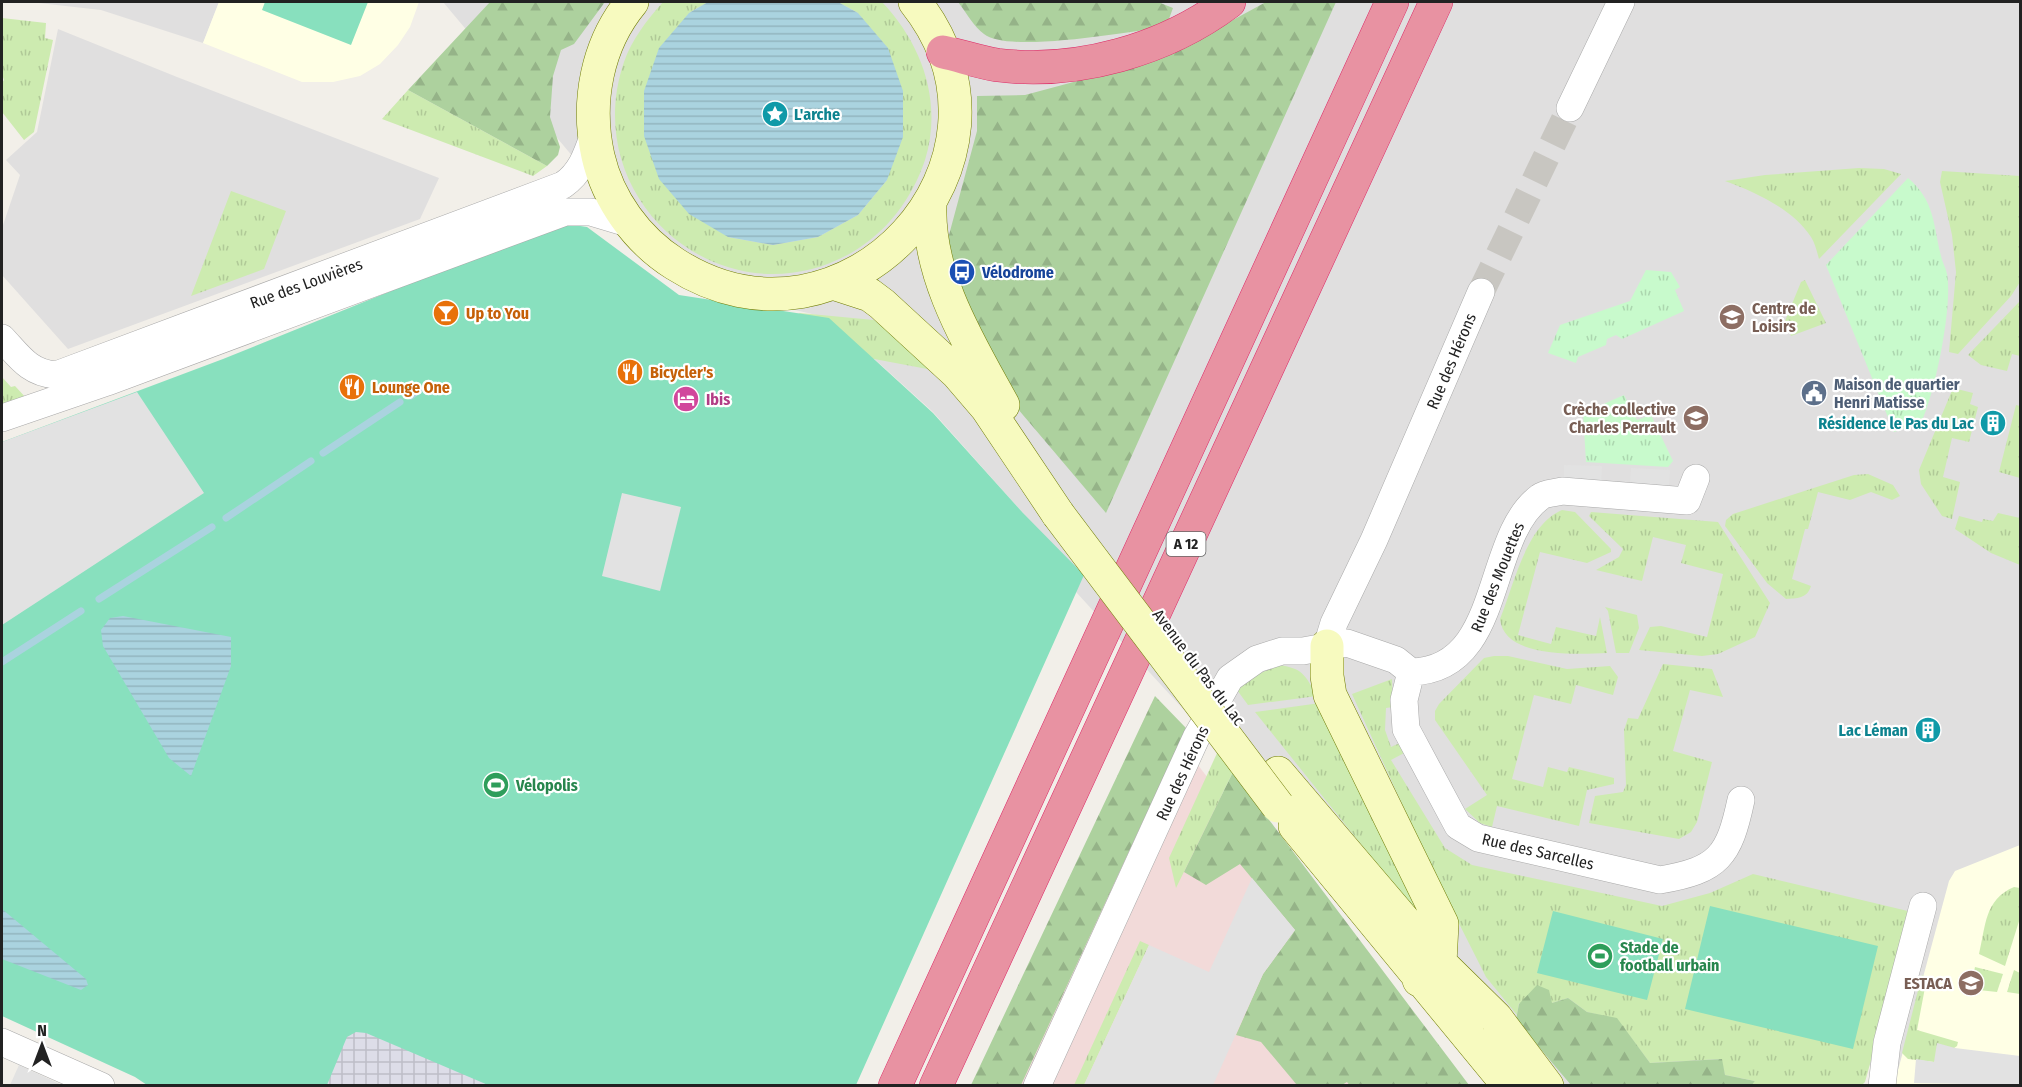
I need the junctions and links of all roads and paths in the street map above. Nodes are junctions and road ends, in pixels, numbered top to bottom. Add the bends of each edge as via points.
1 (915, 2) edge
2 (1228, 2) edge
3 (1392, 2) edge
4 (1436, 2) edge
5 (1621, 2) edge
6 (623, 8) edge
7 (943, 52) junction
8 (1570, 108) tunnel mouth
9 (594, 134) junction
10 (930, 204) junction
11 (631, 224) junction
12 (833, 284) junction
13 (1481, 292) tunnel mouth
14 (2, 338) edge
15 (2, 418) edge
16 (1696, 478) dead end
17 (1064, 504) junction
18 (1327, 646) junction
19 (1411, 672) junction
20 (1741, 800) dead end
21 (1923, 906) dead end
22 (1430, 971) junction
23 (2, 1042) edge
24 (101, 1086) edge
25 (895, 1086) edge
26 (936, 1086) edge
27 (1037, 1086) edge
28 (1509, 1086) edge
29 (1547, 1086) edge
30 (1882, 1086) edge

1 - 7 main road
2 - 7 highway via 1163,39 1102,59 1014,66
3 - 25 highway, A 12
4 - 26 highway, A 12
5 - 8 street
6 - 9 main road via 604,50 596,80
7 - 10 main road via 953,92 953,132 944,172
9 - 11 main road via 605,180
9 - 14 street, Rue des Louvières via 584,162 563,185 56,375 41,374 29,366
10 - 12 main road via 894,248
10 - 17 main road, Avenue du Pas du Lac via 929,230 946,292 1004,407
11 - 12 main road via 667,260 722,286 772,294
11 - 15 street, Rue des Louvières via 591,212 565,212
12 - 17 main road, Avenue du Pas du Lac via 861,291 882,303 957,373
13 - 18 street, Rue des Hérons
16 - 19 street, Rue des Mouettes via 1687,501 1562,491 1542,496 1523,514 1475,634 1448,662 1427,672
17 - 22 main road, Avenue du Pas du Lac via 1278,772
17 - 22 main road, Avenue du Pas du Lac, bridge via 1278,806
18 - 19 street via 1347,644 1396,660
18 - 22 main road via 1330,695 1442,924
18 - 27 street, Rue des Hérons via 1282,651 1257,659 1230,678 1196,738
19 - 20 street, Rue des Sarcelles via 1404,700 1406,729 1458,826 1478,838 1660,880 1690,875 1716,860 1731,842
21 - 30 street via 1887,1043
22 - 28 main road, Avenue du Pas du Lac via 1471,1036
22 - 29 main road, Avenue du Pas du Lac via 1496,1018
23 - 24 street

